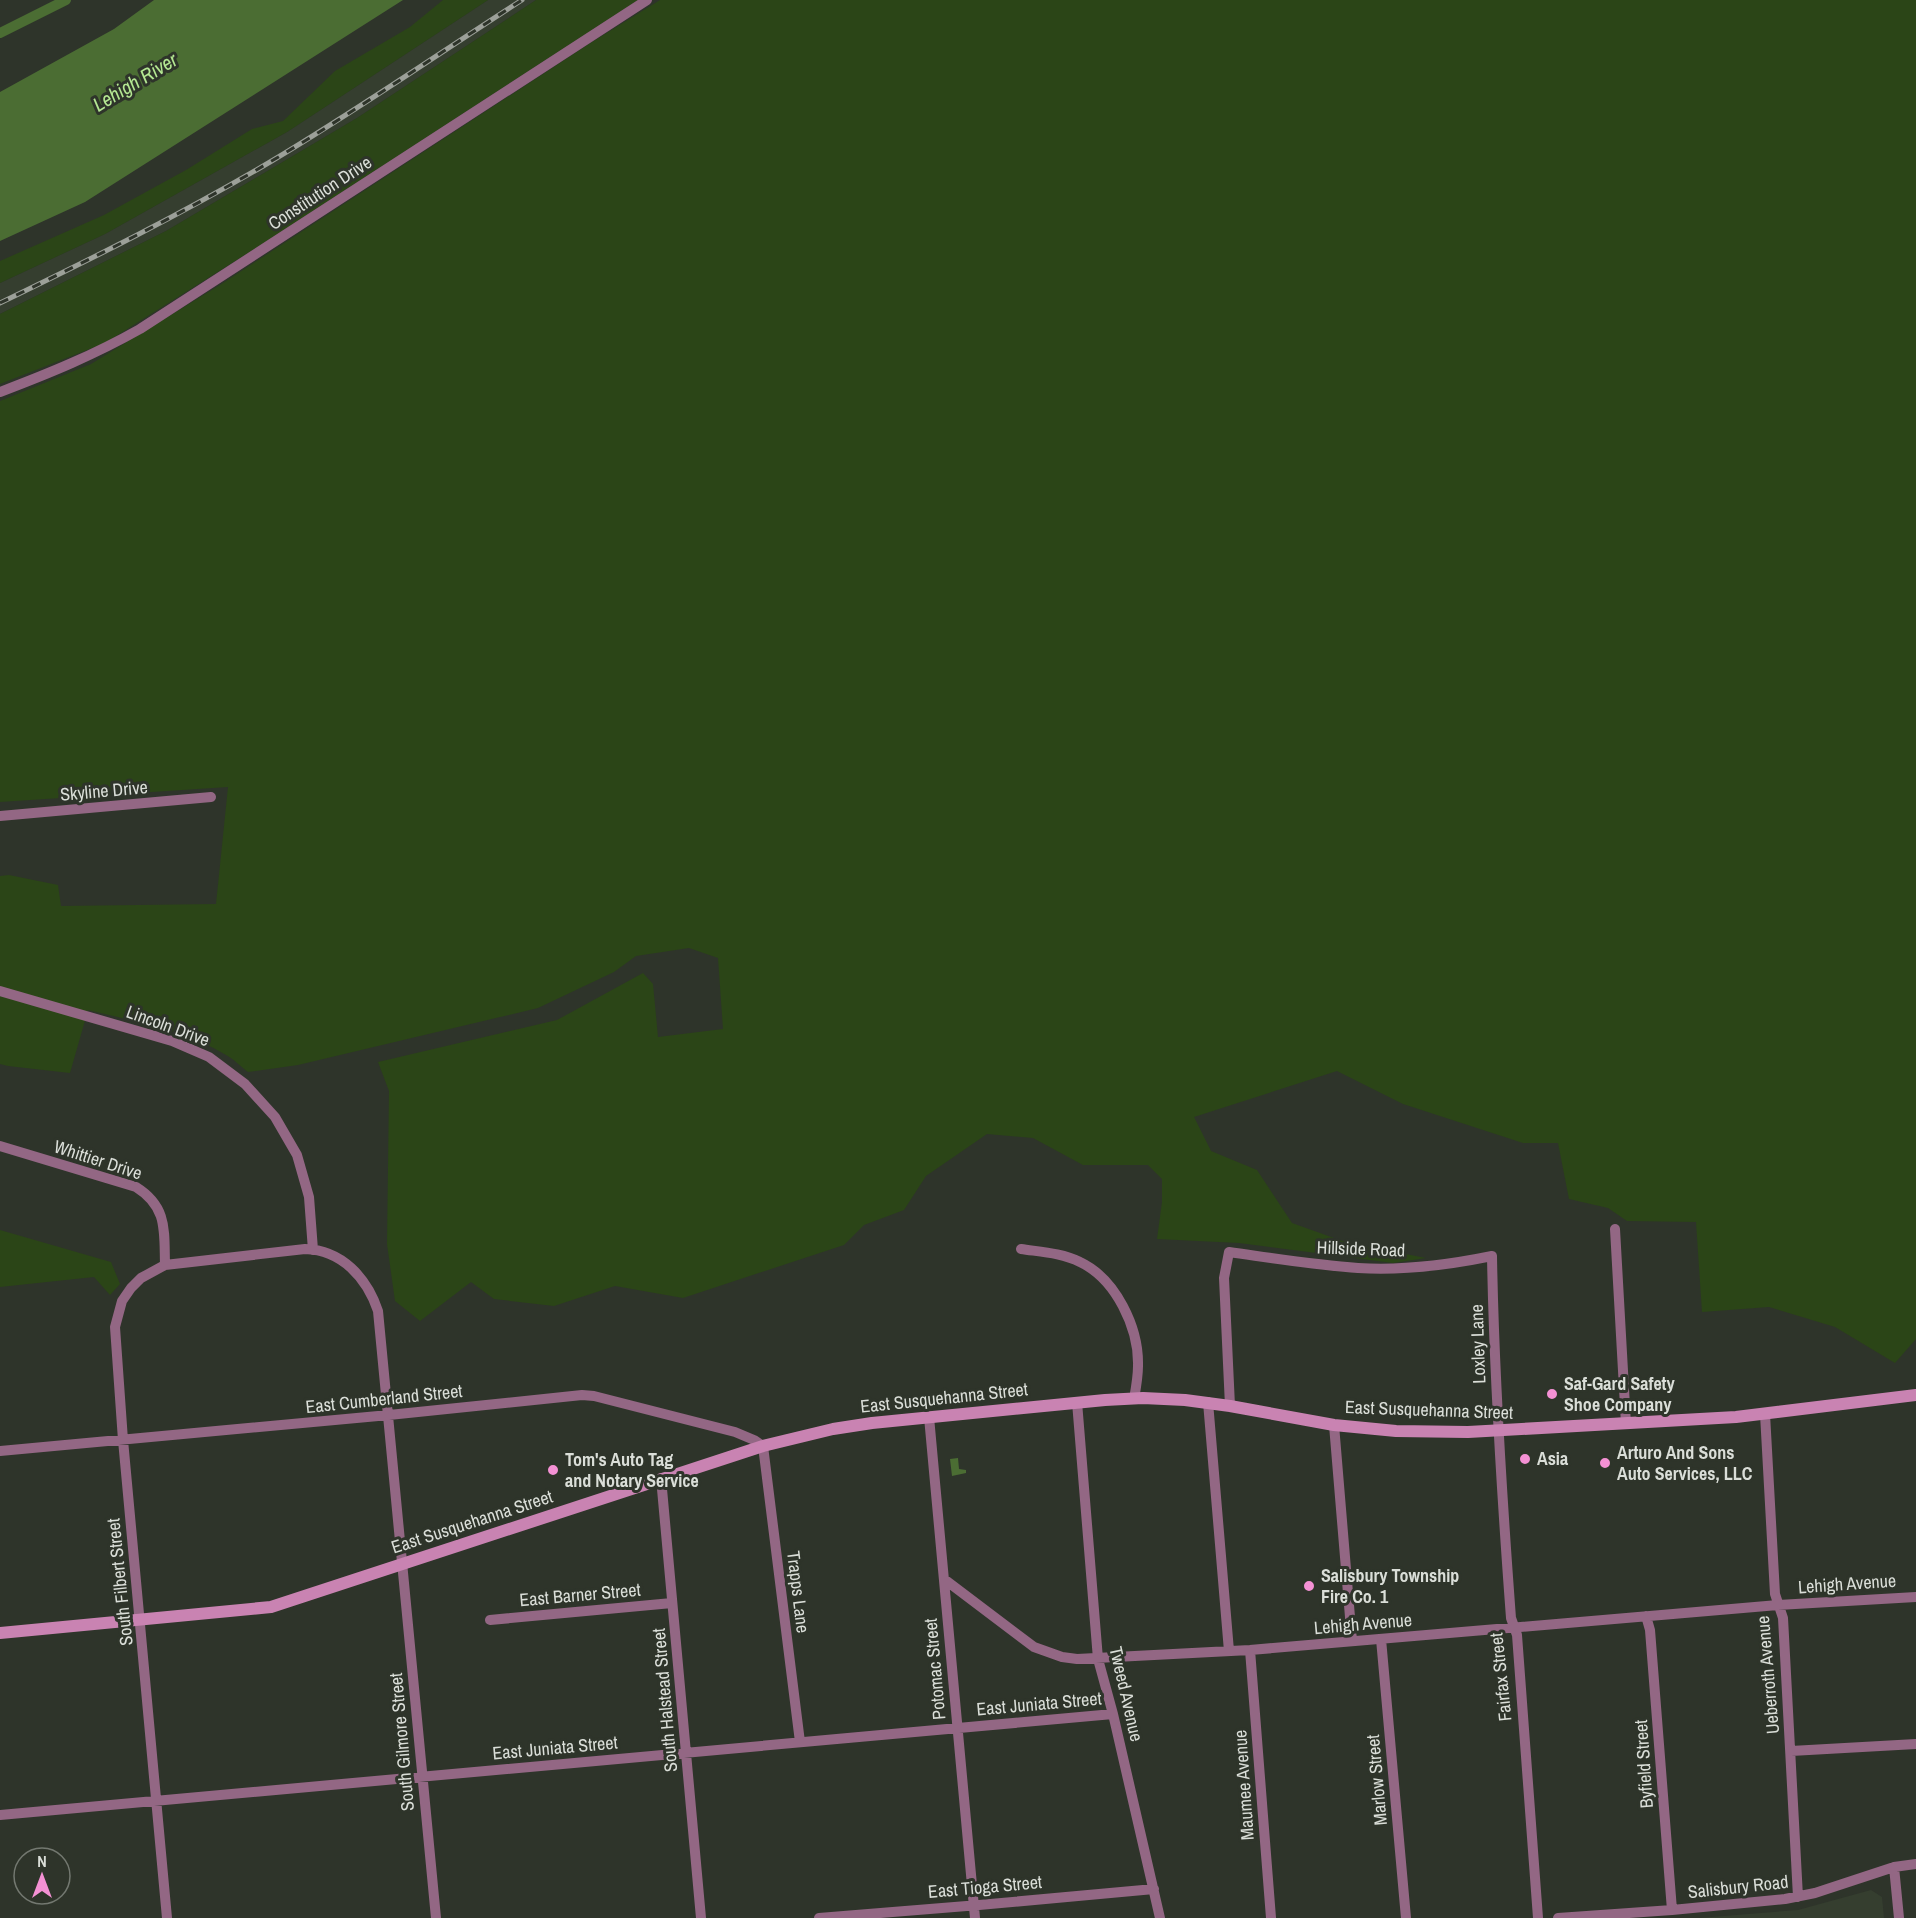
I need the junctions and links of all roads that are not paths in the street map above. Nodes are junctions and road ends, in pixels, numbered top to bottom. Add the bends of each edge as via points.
1 (646, 0) edge
2 (0, 392) edge
3 (211, 797) dead end
4 (0, 816) edge
5 (0, 991) edge
6 (0, 1146) edge
7 (1615, 1229) dead end
8 (1022, 1249) dead end
9 (313, 1250) junction
10 (1492, 1256) joint
11 (165, 1265) junction
12 (1916, 1395) edge
13 (1134, 1399) junction
14 (1077, 1402) junction
15 (1208, 1402) junction
16 (1230, 1406) junction
17 (1765, 1414) junction
18 (388, 1415) junction
19 (929, 1417) junction
20 (1626, 1424) junction
21 (1334, 1425) junction
22 (1497, 1432) junction
23 (123, 1440) junction
24 (763, 1446) junction
25 (0, 1451) edge
26 (661, 1478) junction
27 (403, 1564) junction
28 (944, 1580) junction
29 (1916, 1597) edge
30 (672, 1604) junction
31 (1778, 1605) junction
32 (1646, 1616) junction
33 (141, 1620) junction
34 (490, 1620) dead end
35 (1514, 1627) junction
36 (0, 1633) edge
37 (1381, 1639) junction
38 (1352, 1641) junction
39 (1250, 1650) junction
40 (1229, 1651) junction
41 (1098, 1659) junction
42 (1113, 1714) junction
43 (957, 1728) junction
44 (800, 1742) junction
45 (1916, 1744) edge
46 (1791, 1751) junction
47 (686, 1753) junction
48 (422, 1776) junction
49 (156, 1801) junction
50 (0, 1815) edge
51 (1916, 1864) edge
52 (1894, 1867) junction
53 (1154, 1889) junction
54 (1798, 1897) junction
55 (974, 1905) junction
56 (1672, 1910) junction
57 (167, 1918) edge
58 (436, 1918) edge
59 (701, 1918) edge
60 (819, 1918) edge
61 (975, 1918) edge
62 (1160, 1918) edge
63 (1271, 1918) edge
64 (1406, 1918) edge
65 (1538, 1918) edge
66 (1558, 1918) edge
67 (1899, 1918) edge

1 - 2 street, Constitution Drive via 140,329 73,364
3 - 4 street, Skyline Drive
5 - 9 street, Lincoln Drive via 172,1041 209,1058 245,1084 275,1117 297,1155 309,1197
6 - 11 street, Whittier Drive via 136,1187 146,1194 163,1220
7 - 20 street
8 - 13 street via 1073,1258 1109,1285 1132,1329 1138,1366
9 - 11 street
9 - 18 street via 345,1262 373,1297 380,1326
10 - 16 street, Hillside Road via 1438,1265 1360,1268 1229,1252 1224,1278
10 - 22 street, Loxley Lane
11 - 23 street, South Filbert Street via 136,1283 118,1312 114,1339
12 - 17 main road, East Susquehanna Street
13 - 14 main road, East Susquehanna Street
13 - 15 main road, East Susquehanna Street
14 - 19 main road, East Susquehanna Street
14 - 41 street, Tweed Avenue
15 - 16 main road, East Susquehanna Street
15 - 40 street
16 - 21 main road, East Susquehanna Street
17 - 20 main road, East Susquehanna Street
17 - 31 street, Ueberroth Avenue
18 - 23 street, East Cumberland Street
18 - 24 street, East Cumberland Street via 582,1395 735,1432
18 - 27 street, South Gilmore Street
19 - 24 main road, East Susquehanna Street via 833,1430
19 - 28 street, Potomac Street
20 - 22 main road, East Susquehanna Street
21 - 22 main road, East Susquehanna Street via 1396,1431
21 - 38 street
22 - 35 street, Fairfax Street
23 - 25 street, East Cumberland Street
23 - 33 street, South Filbert Street
24 - 26 main road, East Susquehanna Street
24 - 44 street, Trapps Lane
26 - 27 main road, East Susquehanna Street
26 - 30 street, South Halstead Street
27 - 33 main road, East Susquehanna Street via 271,1607
27 - 48 street, South Gilmore Street
28 - 41 street, Lehigh Avenue via 1034,1647 1062,1658
28 - 43 street, Potomac Street
29 - 31 street, Lehigh Avenue
30 - 34 street, East Barner Street
30 - 47 street, South Halstead Street
31 - 32 street, Lehigh Avenue
31 - 46 street, Ueberroth Avenue via 1783,1617
32 - 35 street, Lehigh Avenue
32 - 56 street, Byfield Street
33 - 36 main road, East Susquehanna Street
33 - 49 street, South Filbert Street
35 - 37 street, Lehigh Avenue
35 - 65 street, Fairfax Street
37 - 38 street, Lehigh Avenue
37 - 64 street, Marlow Street
38 - 39 street, Lehigh Avenue
39 - 40 street, Lehigh Avenue
39 - 63 street, Maumee Avenue
40 - 41 street, Lehigh Avenue
41 - 42 street, Tweed Avenue
42 - 43 street, East Juniata Street
42 - 53 street, Tweed Avenue
43 - 44 street, East Juniata Street
43 - 55 street, Potomac Street
44 - 47 street, East Juniata Street
45 - 46 street
46 - 54 street, Ueberroth Avenue
47 - 48 street, East Juniata Street
47 - 59 street, South Halstead Street
48 - 49 street, East Juniata Street
48 - 58 street, South Gilmore Street
49 - 50 street, East Juniata Street
49 - 57 street, South Filbert Street
51 - 52 street, Salisbury Road
52 - 54 street, Salisbury Road
52 - 67 street
53 - 55 street, East Tioga Street
53 - 62 street, Tweed Avenue
54 - 56 street, Salisbury Road
55 - 60 street, East Tioga Street
55 - 61 street, Potomac Street
56 - 66 street, Salisbury Road

